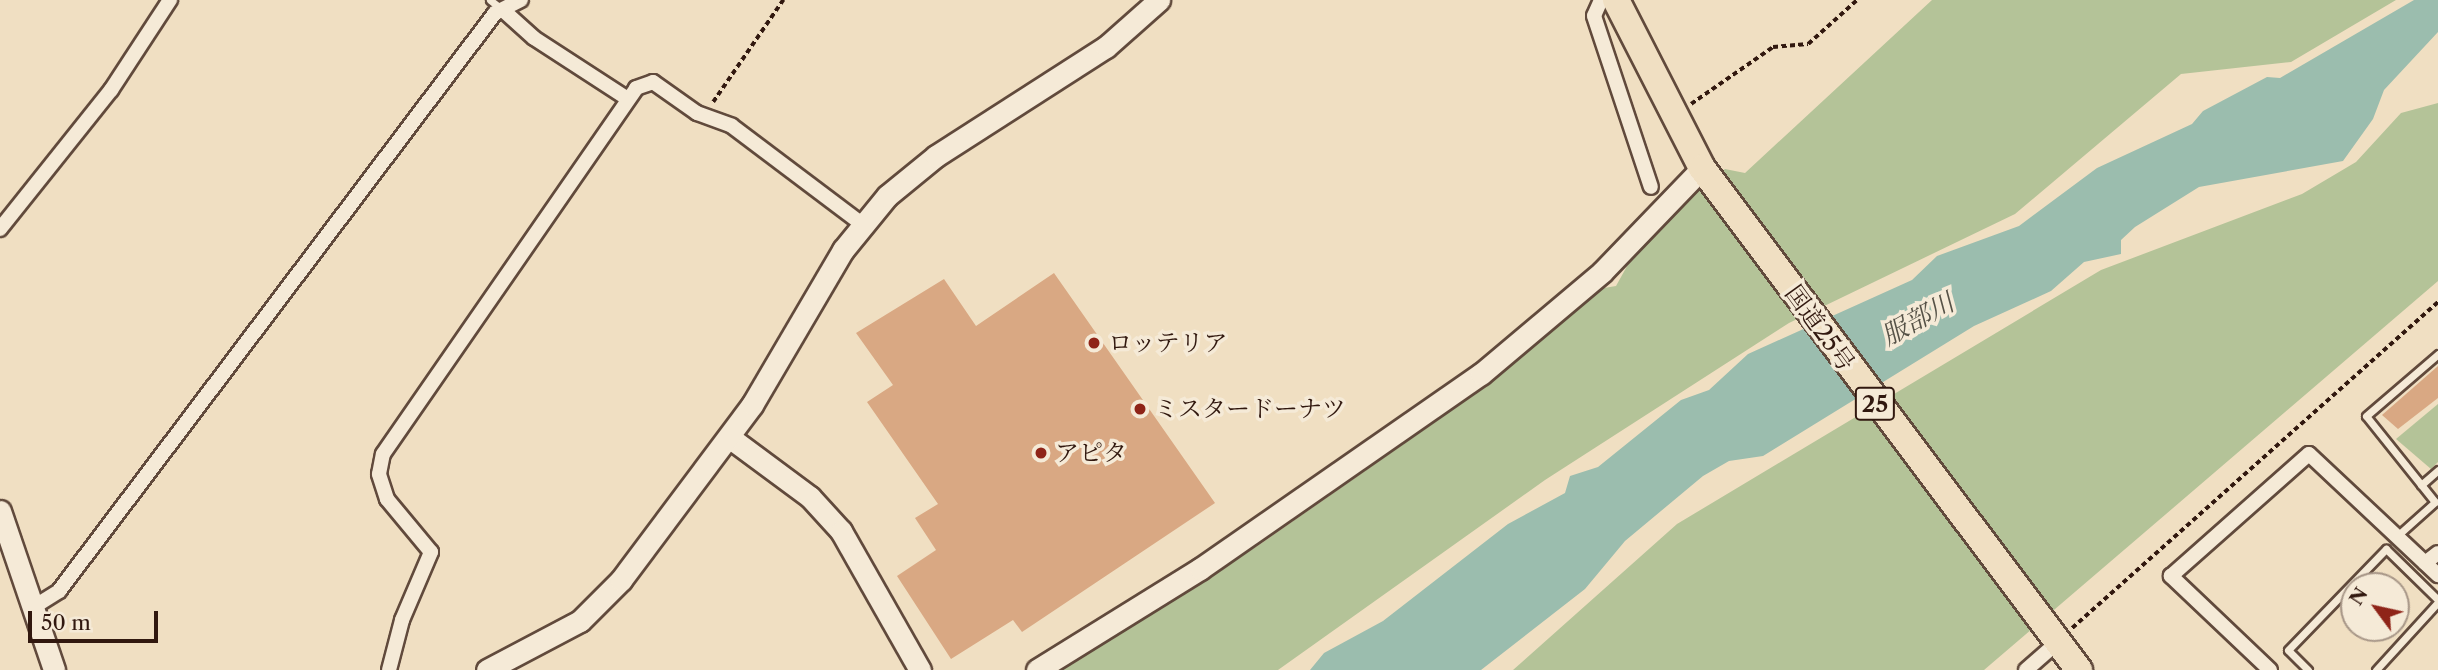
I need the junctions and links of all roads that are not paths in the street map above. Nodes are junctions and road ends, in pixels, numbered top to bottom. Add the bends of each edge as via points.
1 (170, 0) edge
2 (489, 0) edge
3 (521, 0) edge
4 (1159, 0) edge
5 (1601, 0) edge
6 (1616, 0) edge
7 (504, 11) junction
8 (628, 99) junction
9 (1702, 168) junction
10 (1651, 187) dead end
11 (862, 224) junction
12 (0, 229) edge
13 (2438, 354) edge
14 (729, 437) junction
15 (2438, 470) edge
16 (2421, 485) junction
17 (0, 510) edge
18 (2397, 536) junction
19 (2438, 553) edge
20 (2425, 563) junction
21 (2438, 575) edge
22 (2438, 601) edge
23 (32, 608) junction
24 (2055, 639) junction
25 (54, 670) edge
26 (390, 670) edge
27 (487, 670) edge
28 (920, 670) edge
29 (1037, 670) edge
30 (2026, 670) edge
31 (2079, 670) edge
32 (2270, 670) edge
33 (2308, 670) edge
34 (2376, 670) edge

1 - 12 street via 111,90
2 - 7 lane
3 - 7 street
4 - 11 street via 1106,47 915,172
5 - 10 street via 1594,16
6 - 9 highway, 国道25号 / 25
7 - 8 street via 534,38
7 - 23 street via 495,13 59,592
8 - 11 street via 653,82 697,113 732,126
8 - 26 street via 383,454 379,483 431,552 402,620
9 - 24 highway, 国道25号 / 25
9 - 29 street via 1602,272 1481,374 1200,569
11 - 14 street
13 - 16 lane via 2366,416
14 - 27 street via 595,608
14 - 28 street via 810,497 841,531
15 - 16 lane
16 - 18 lane via 2435,502
17 - 23 street
18 - 20 street
18 - 32 street via 2309,454 2171,576
19 - 20 street
20 - 21 street
22 - 33 lane via 2386,549 2288,650
22 - 34 lane
23 - 25 street
24 - 30 street
24 - 31 highway, 国道25号 / 25

